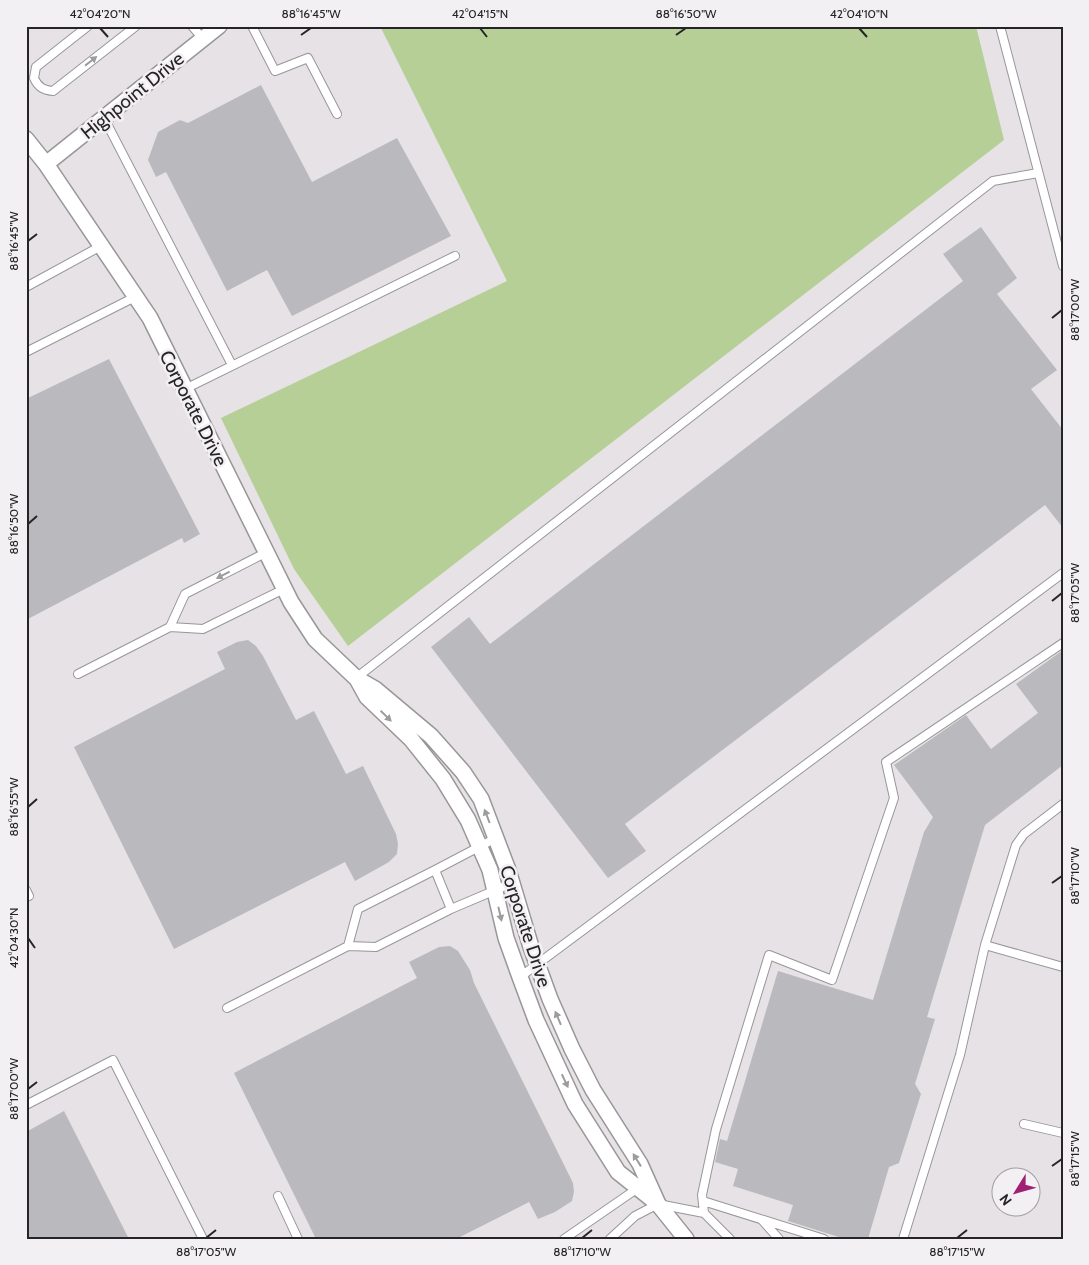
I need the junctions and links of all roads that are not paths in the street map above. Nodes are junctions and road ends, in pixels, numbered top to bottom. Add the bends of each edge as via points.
1 (88, 26) edge
2 (136, 26) edge
3 (192, 26) edge
4 (218, 26) edge
5 (252, 26) edge
6 (1000, 26) edge
7 (203, 39) junction
8 (338, 114) dead end
9 (104, 118) junction
10 (26, 139) edge
11 (46, 164) junction
12 (1038, 173) junction
13 (101, 246) junction
14 (455, 256) dead end
15 (1063, 266) edge
16 (26, 286) edge
17 (136, 298) junction
18 (26, 352) edge
19 (232, 365) junction
20 (185, 389) junction
21 (266, 552) junction
22 (1063, 573) edge
23 (284, 589) junction
24 (170, 627) junction
25 (1063, 643) edge
26 (78, 674) dead end
27 (356, 678) junction
28 (1063, 804) edge
29 (496, 838) junction
30 (480, 847) junction
31 (435, 870) junction
32 (512, 883) junction
33 (26, 890) edge
34 (495, 890) junction
35 (26, 897) edge
36 (451, 909) junction
37 (985, 945) junction
38 (348, 946) junction
39 (537, 963) junction
40 (1063, 967) edge
41 (520, 977) junction
42 (227, 1008) dead end
43 (26, 1105) edge
44 (1024, 1124) dead end
45 (1063, 1133) edge
46 (638, 1188) junction
47 (278, 1196) dead end
48 (703, 1201) junction
49 (658, 1204) junction
50 (704, 1213) junction
51 (762, 1220) junction
52 (203, 1239) edge
53 (298, 1239) edge
54 (564, 1239) edge
55 (610, 1239) edge
56 (686, 1239) edge
57 (730, 1239) edge
58 (779, 1239) edge
59 (824, 1239) edge
60 (903, 1239) edge

1 -> 2 lane via 36,67 34,78 41,88 52,91
3 - 7 lane
4 - 7 street, Highpoint Drive
5 - 8 lane via 275,71 308,58
6 - 12 lane
7 - 9 street, Highpoint Drive
9 - 11 street, Highpoint Drive
9 - 19 lane
10 - 11 street, Corporate Drive
11 - 13 street, Corporate Drive
12 - 15 lane
12 - 27 lane via 993,181
13 - 16 lane
13 - 17 street, Corporate Drive
14 - 19 lane
17 - 18 lane
17 - 20 street, Corporate Drive via 150,318
19 - 20 lane
20 - 21 street, Corporate Drive
21 - 23 street, Corporate Drive
21 -> 24 lane via 185,594
22 - 39 lane
23 - 24 lane via 203,629
23 - 27 street, Corporate Drive via 315,639
24 - 26 lane
25 - 48 lane via 886,762 894,798 832,980 770,955 716,1129
29 -> 27 street, Corporate Drive via 481,799 463,772 431,736 375,689
27 -> 30 street, Corporate Drive via 367,697 411,740 443,779
28 - 37 lane via 1018,842
29 - 30 lane
29 - 32 street, Corporate Drive
30 - 31 lane
30 - 34 street, Corporate Drive
31 - 36 lane
31 - 38 lane via 358,909
32 - 34 lane
32 - 39 street, Corporate Drive
33 - 35 lane via 29,896
34 - 36 lane
34 -> 41 street, Corporate Drive via 506,938
36 - 38 lane via 376,947
37 - 40 lane
37 - 60 lane via 960,1055
38 - 42 lane
39 - 41 lane
49 -> 39 street, Corporate Drive via 640,1164 597,1098 572,1049
41 -> 46 street, Corporate Drive via 575,1104 618,1172
43 - 52 lane via 113,1060
44 - 45 lane
46 - 49 street, Corporate Drive
46 - 54 lane
47 - 53 lane
48 - 50 lane
48 - 51 lane
49 - 50 lane
49 - 55 lane via 635,1216
49 - 56 street, Corporate Drive
50 - 57 lane
51 - 58 lane
51 - 59 lane

